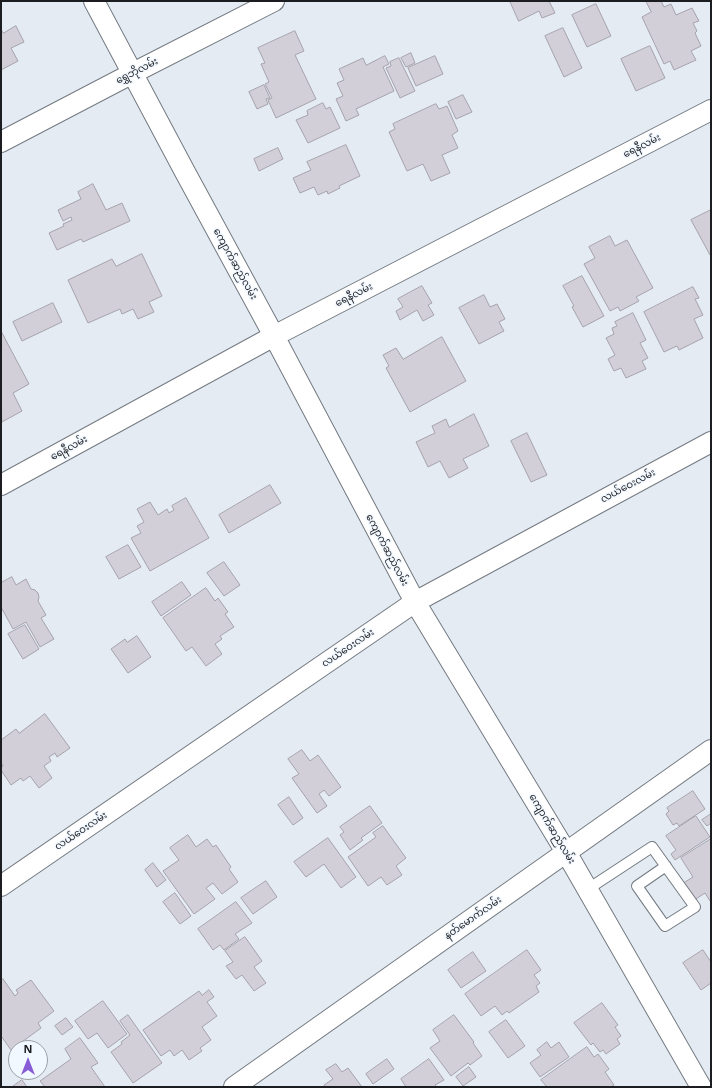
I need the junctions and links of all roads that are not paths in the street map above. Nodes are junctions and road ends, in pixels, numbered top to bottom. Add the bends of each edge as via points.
1 (94, 1) edge
2 (274, 1) edge
3 (133, 73) junction
4 (711, 110) edge
5 (1, 142) edge
6 (274, 336) junction
7 (711, 442) edge
8 (1, 485) edge
9 (415, 602) junction
10 (711, 750) edge
11 (566, 852) junction
12 (666, 866) junction
13 (2, 884) edge
14 (588, 890) junction
15 (234, 1087) edge
16 (701, 1087) edge

1 - 3 street, ကျောက်ဆည်လမ်း
2 - 3 street, ရွှေဘိုလမ်း
3 - 5 street, ရွှေဘိုလမ်း
3 - 6 street, ကျောက်ဆည်လမ်း
4 - 6 street, ရေနီလမ်း
6 - 8 street, ရေနီလမ်း
6 - 9 street, ကျောက်ဆည်လမ်း
7 - 9 street, လယ်ဝေးလမ်း
9 - 11 street, ကျောက်ဆည်လမ်း
9 - 13 street, လယ်ဝေးလမ်း
10 - 11 street, နတ်မောက်လမ်း
11 - 14 street, ကျောက်ဆည်လမ်း
11 - 15 street, နတ်မောက်လမ်း
12 - 12 lane via 637,886 665,926 695,906
12 - 14 lane via 652,847
14 - 16 street, ကျောက်ဆည်လမ်း

